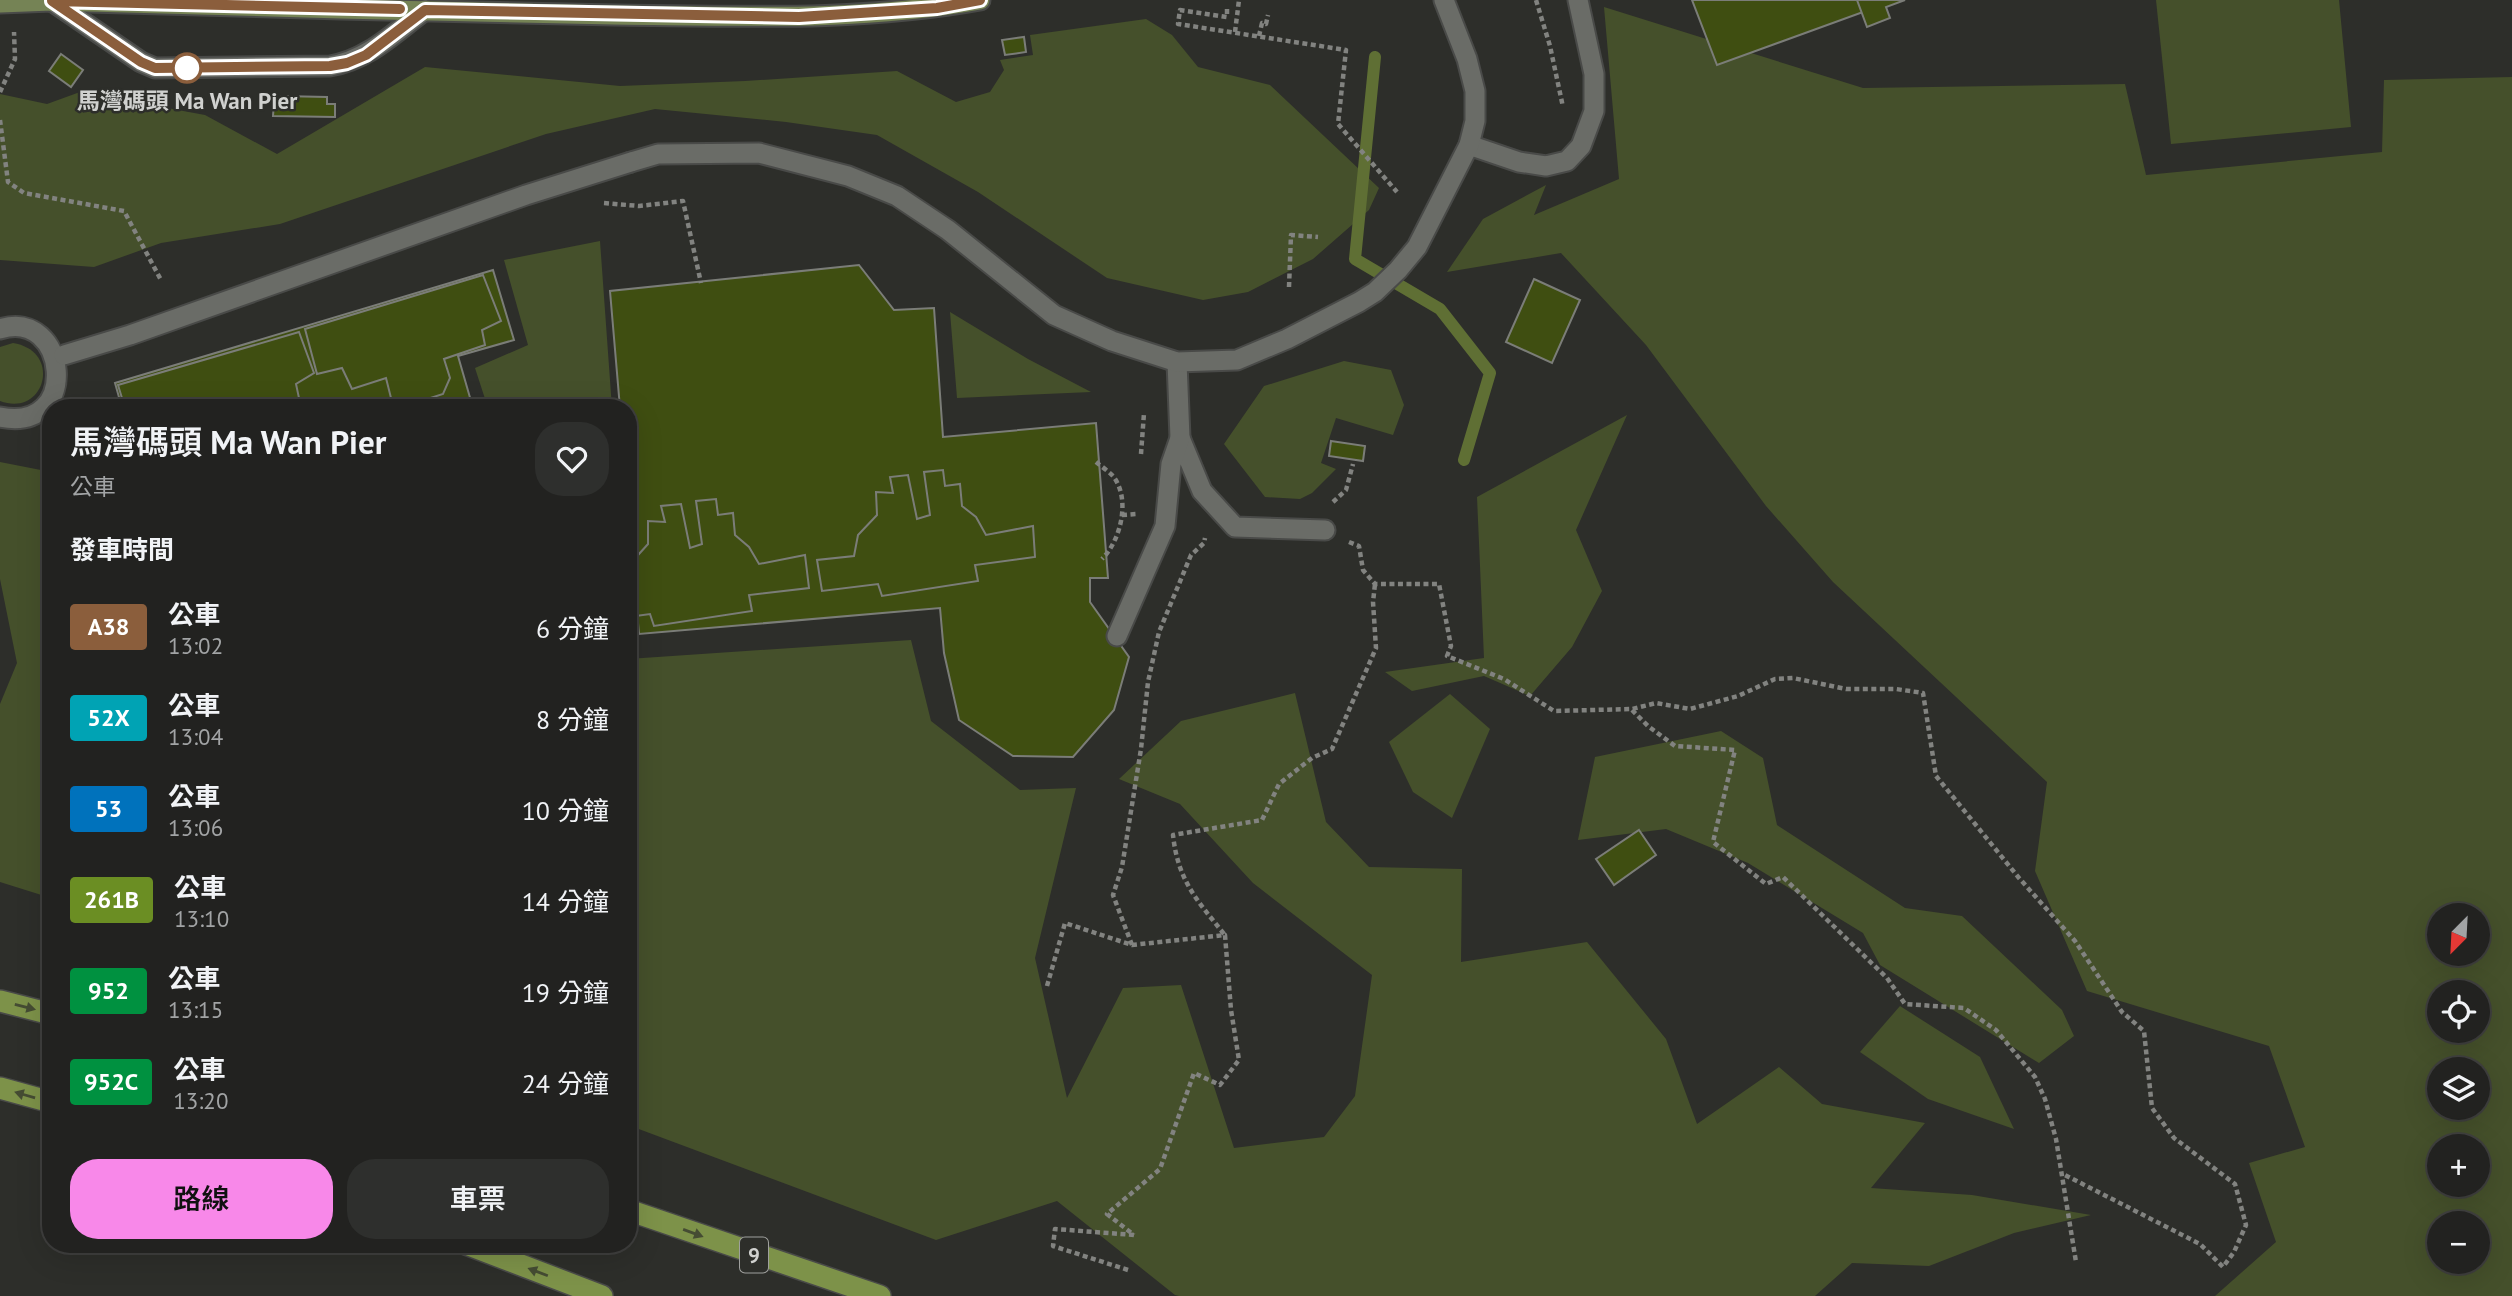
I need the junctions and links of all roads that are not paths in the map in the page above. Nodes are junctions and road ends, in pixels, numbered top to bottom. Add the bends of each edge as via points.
1 (980, 0) edge
2 (1444, 0) edge
3 (1578, 0) edge
4 (52, 1) edge
5 (0, 3) edge
6 (425, 10) junction
7 (1469, 145) junction
8 (0, 330) edge
9 (60, 356) junction
10 (1177, 362) junction
11 (50, 399) edge
12 (42, 408) edge
13 (0, 417) edge
14 (1180, 438) junction
15 (1325, 530) road end
16 (1117, 636) dead end
17 (0, 1001) edge
18 (42, 1012) edge
19 (0, 1088) edge
20 (42, 1100) edge
21 (637, 1213) edge
22 (489, 1253) edge
23 (601, 1296) edge
24 (880, 1296) edge

1 - 6 main road via 937,8 799,17
2 - 7 street via 1468,59 1475,91
3 - 7 street via 1594,74 1594,111 1581,146 1567,161 1546,166
4 - 5 main road
4 - 6 main road
4 - 6 street via 155,68 347,63 366,55
7 - 10 street via 1417,247 1375,292 1237,360
8 - 9 street via 21,328 36,334
9 - 10 street, bridge via 658,154 759,153 848,176 897,196 948,230 1054,315 1112,341
9 - 11 street
10 - 14 street
12 - 13 street via 25,417
14 - 15 street via 1202,491 1235,527
14 - 16 street via 1171,464 1164,526
17 -> 18 highway
20 -> 19 highway
21 -> 24 highway, 9
23 -> 22 highway

